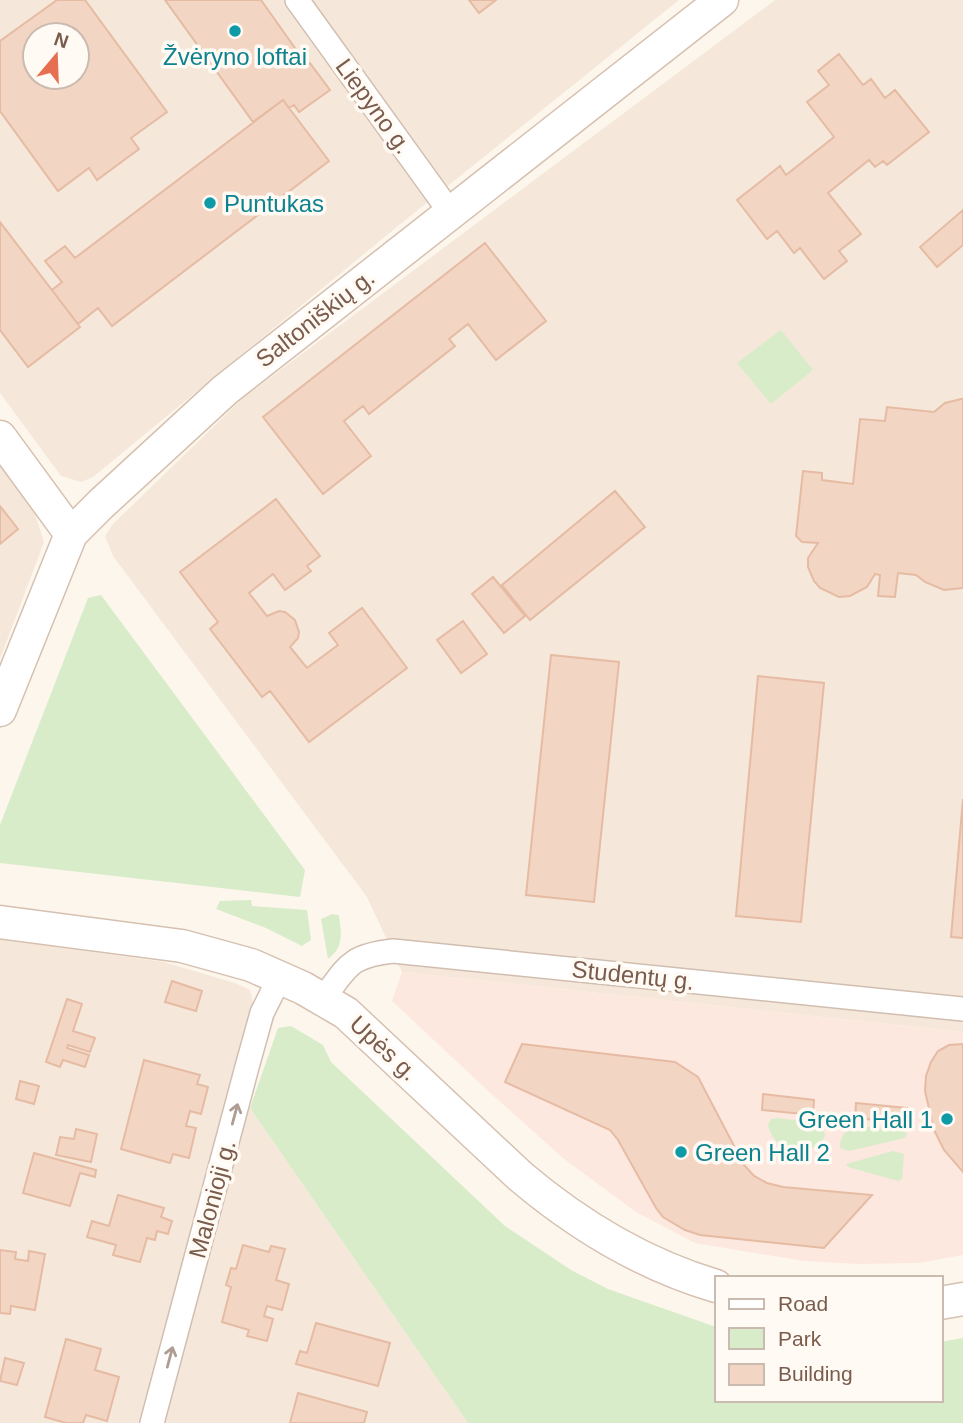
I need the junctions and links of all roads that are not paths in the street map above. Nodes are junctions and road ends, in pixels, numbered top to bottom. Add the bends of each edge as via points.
1 (297, 0) edge
2 (722, 0) edge
3 (450, 212) junction
4 (0, 437) edge
5 (71, 534) junction
6 (0, 710) edge
7 (0, 922) edge
8 (280, 977) junction
9 (323, 999) junction
10 (963, 1009) edge
11 (715, 1286) edge
12 (963, 1299) edge
13 (942, 1303) edge
14 (152, 1423) edge

1 - 3 street, Liepyno g.
2 - 3 street, Saltoniškių g.
3 - 5 street, Saltoniškių g. via 225,390
4 - 5 street
5 - 6 street, Saltoniškių g.
7 - 8 street, Upės g. via 182,946
8 - 9 street, Upės g.
14 -> 8 street, Malonioji g. via 262,1013
9 - 10 street, Studentų g. via 349,964 393,951
9 - 11 street, Upės g. via 345,1013 549,1201 606,1239 671,1272
12 - 13 street

